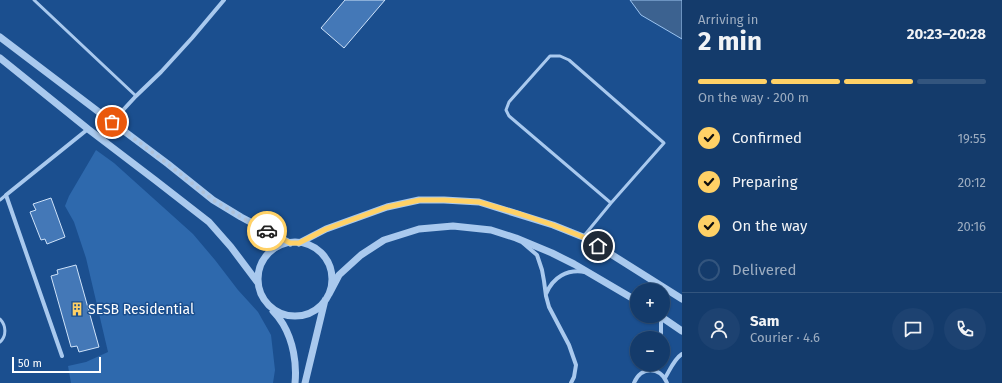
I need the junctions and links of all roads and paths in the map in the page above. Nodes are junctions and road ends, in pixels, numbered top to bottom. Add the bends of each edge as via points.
1 (34, 0) edge
2 (224, 0) edge
3 (0, 37) edge
4 (0, 58) edge
5 (136, 96) junction
6 (112, 122) junction
7 (88, 129) junction
8 (6, 195) junction
9 (0, 200) edge
10 (611, 203) junction
11 (583, 237) junction
12 (516, 238) junction
13 (290, 243) junction
14 (299, 243) junction
15 (593, 276) junction
16 (258, 283) junction
17 (546, 296) junction
18 (327, 297) junction
19 (630, 297) edge
20 (682, 299) edge
21 (271, 308) junction
22 (0, 319) edge
23 (670, 323) edge
24 (682, 331) edge
25 (0, 342) edge
26 (682, 354) edge
27 (62, 356) dead end
28 (645, 371) edge
29 (656, 371) edge
30 (665, 378) junction
31 (295, 383) edge
32 (305, 383) edge
33 (571, 383) edge
34 (634, 383) edge
35 (667, 383) edge

1 - 5 lane
2 - 5 street via 161,72
3 - 6 street
4 - 7 street
5 - 6 street
6 - 13 street via 213,200
7 - 8 street
7 - 16 street via 209,222
8 - 9 lane
8 - 27 street
10 - 10 lane via 664,142 569,60 560,56 550,56 509,102 506,110 509,116
10 - 11 lane
11 - 14 street via 479,202 420,200 360,216
11 - 20 street
12 - 15 street via 563,258
12 - 17 street via 537,255
12 - 18 street via 491,230 453,226 420,229 384,240 361,255 339,275
13 - 14 street
13 - 16 street via 270,252 258,272
14 - 18 street via 320,252 327,261 332,283
15 - 17 street via 574,271 564,274 549,287
15 - 19 street
16 - 21 street via 264,301
17 - 33 street via 576,365
18 - 21 street via 317,309 306,315 282,314
18 - 32 street
21 - 31 street via 283,324 292,344
22 - 25 lane via 5,330
23 - 24 street
26 - 30 street
28 - 34 street
29 - 30 street
30 - 35 street

